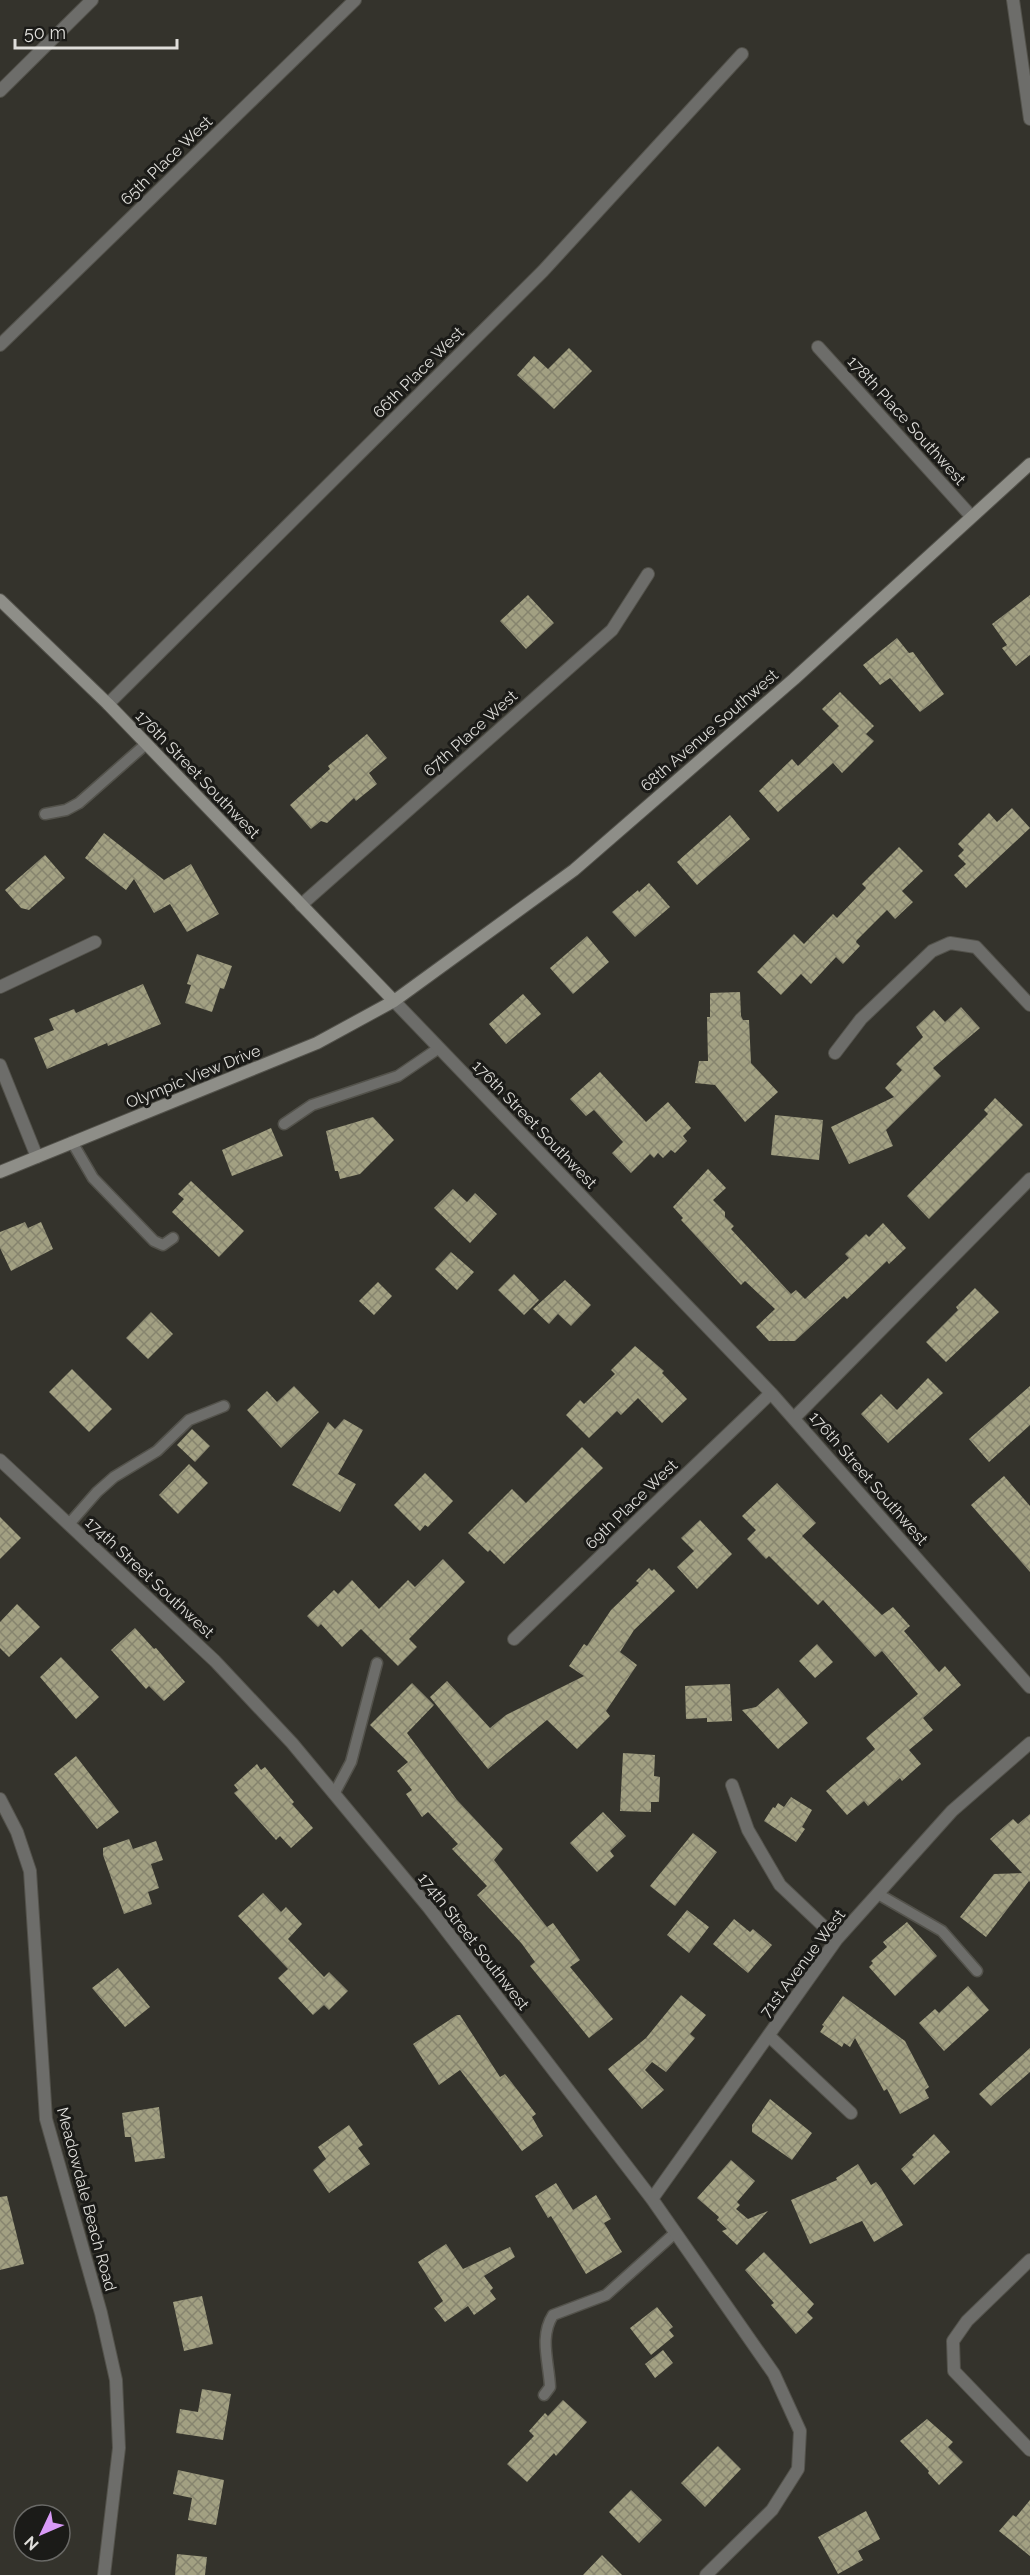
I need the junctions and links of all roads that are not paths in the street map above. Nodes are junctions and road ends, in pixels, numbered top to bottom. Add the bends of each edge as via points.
1 (92, 0) edge
2 (355, 0) edge
3 (1013, 0) edge
4 (742, 54) dead end
5 (0, 91) edge
6 (1030, 118) edge
7 (0, 345) edge
8 (818, 347) dead end
9 (1030, 464) edge
10 (971, 516) junction
11 (648, 574) dead end
12 (0, 600) edge
13 (108, 704) junction
14 (146, 744) junction
15 (45, 814) dead end
16 (301, 905) junction
17 (95, 942) dead end
18 (0, 987) edge
19 (394, 1001) junction
20 (1030, 1005) edge
21 (439, 1048) junction
22 (835, 1053) dead end
23 (0, 1065) edge
24 (284, 1124) dead end
25 (72, 1142) junction
26 (37, 1156) junction
27 (0, 1173) edge
28 (1030, 1179) edge
29 (173, 1238) dead end
30 (771, 1393) junction
31 (224, 1406) dead end
32 (794, 1418) junction
33 (0, 1460) edge
34 (69, 1524) junction
35 (514, 1639) dead end
36 (377, 1662) dead end
37 (1030, 1687) edge
38 (1030, 1743) edge
39 (732, 1785) dead end
40 (334, 1794) junction
41 (0, 1799) edge
42 (878, 1894) junction
43 (837, 1939) junction
44 (977, 1971) dead end
45 (769, 2036) junction
46 (851, 2113) dead end
47 (651, 2199) junction
48 (675, 2233) junction
49 (1030, 2260) edge
50 (544, 2395) dead end
51 (1030, 2450) edge
52 (104, 2575) edge
53 (706, 2575) edge

1 - 5 street
2 - 7 street, 65th Place West
3 - 6 street
4 - 13 street, 66th Place West via 543,271
8 - 10 street, 178th Place Southwest
9 - 10 main road, 68th Avenue Southwest
10 - 19 main road, 68th Avenue Southwest via 794,679 574,870
11 - 16 street, 67th Place West via 612,630
12 - 13 main road, 176th Street Southwest
13 - 14 main road, 176th Street Southwest
14 - 15 lane via 79,803
14 - 16 main road, 176th Street Southwest
16 - 19 main road, 176th Street Southwest
17 - 18 street
19 - 21 street, 176th Street Southwest
19 - 25 main road, Olympic View Drive via 317,1043
20 - 22 street via 976,947 950,943 932,951 861,1019
21 - 24 lane via 398,1076 312,1105
21 - 30 street, 176th Street Southwest
23 - 26 street
25 - 26 main road, Olympic View Drive
25 - 29 lane via 93,1178 154,1241 164,1245
26 - 27 main road, Olympic View Drive
28 - 32 street
30 - 32 street, 176th Street Southwest
30 - 35 street, 69th Place West
31 - 34 lane via 189,1420 157,1451 97,1492
32 - 37 street, 176th Street Southwest
33 - 34 street, 174th Street Southwest
34 - 40 street, 174th Street Southwest via 215,1661
36 - 40 lane via 351,1762
38 - 42 street, 71st Avenue West via 952,1811
39 - 43 street via 748,1830 780,1886
40 - 47 street, 174th Street Southwest via 429,1908
41 - 52 street, Meadowdale Beach Road via 18,1832 30,1871 46,2120 116,2380 119,2448
42 - 43 street, 71st Avenue West
42 - 44 lane via 942,1931
43 - 45 street, 71st Avenue West
45 - 46 street
45 - 47 street, 71st Avenue West
47 - 48 street, 174th Street Southwest
48 - 50 lane via 606,2295 553,2315 545,2344 550,2387
48 - 53 street, 174th Street Southwest via 774,2374 800,2431 798,2469 772,2510
49 - 51 street via 967,2321 952,2341 954,2371

